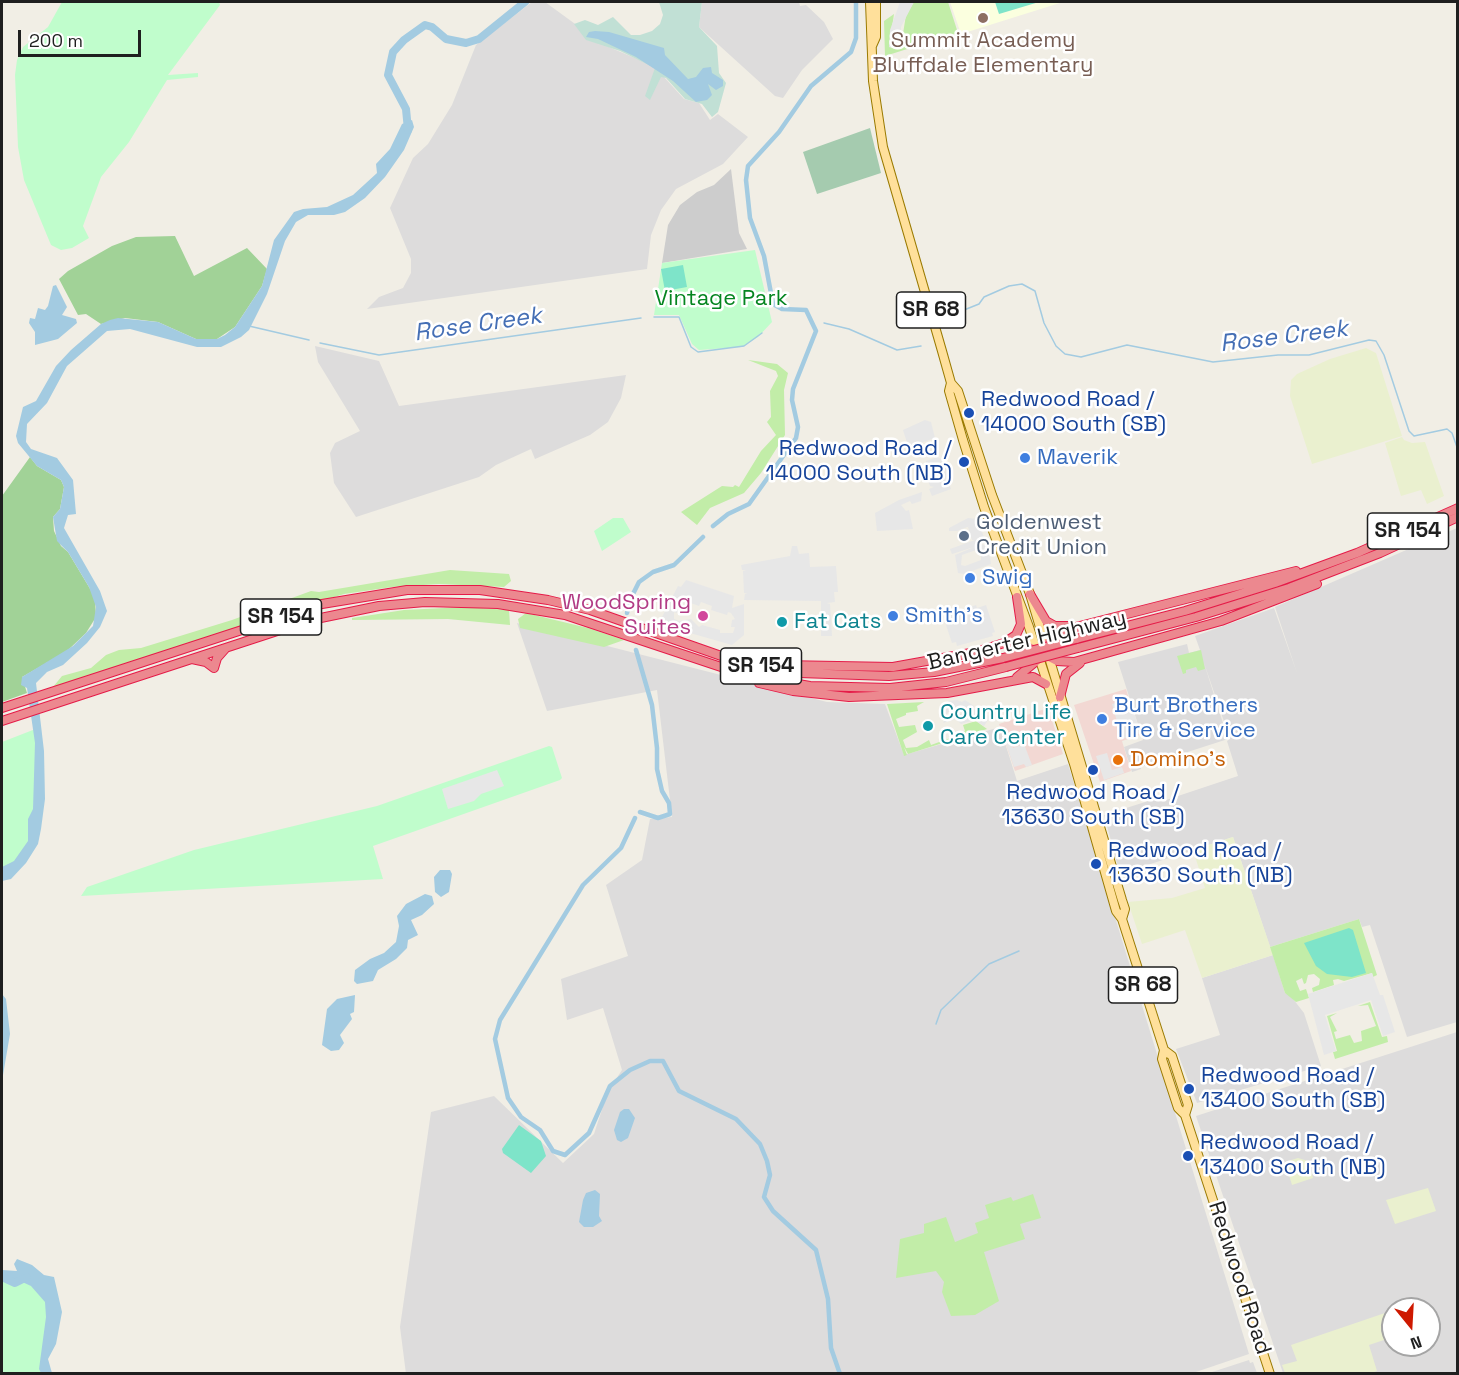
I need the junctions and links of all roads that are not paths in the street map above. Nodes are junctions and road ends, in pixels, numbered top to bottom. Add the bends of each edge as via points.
1 (870, 2) edge
2 (876, 2) edge
3 (872, 46) junction
4 (951, 383) junction
5 (1458, 508) edge
6 (1458, 517) edge
7 (1357, 552) junction
8 (1380, 553) junction
9 (1030, 594) junction
10 (1017, 597) junction
11 (1081, 625) junction
12 (1004, 643) junction
13 (1077, 644) junction
14 (226, 648) junction
15 (663, 648) junction
16 (1042, 652) junction
17 (1093, 657) junction
18 (727, 658) junction
19 (191, 659) junction
20 (1004, 662) junction
21 (1011, 680) junction
22 (1046, 684) junction
23 (1060, 697) junction
24 (2, 708) edge
25 (2, 721) edge
26 (1122, 919) junction
27 (1270, 1374) edge

1 - 3 main road, SR 68
2 - 3 main road, SR 68 via 876,37
3 - 4 main road, Redwood Road / SR 68 via 873,81 888,166
4 - 9 main road, Redwood Road / SR 68 via 958,391
4 - 10 main road, Redwood Road / SR 68 via 949,391 965,447
5 - 7 highway, Bangerter Highway / SR 154
6 - 8 highway, Bangerter Highway / SR 154
7 - 11 highway via 1185,601
7 - 13 highway, Bangerter Highway / SR 154 via 1233,597
8 - 13 highway, Bangerter Highway / SR 154 via 1234,606
8 - 17 highway via 1253,611
9 - 11 highway via 1052,625
9 - 16 main road, Redwood Road / SR 68
10 - 12 highway via 1019,631
10 - 16 main road, Redwood Road / SR 68
11 - 16 highway via 1060,632
12 - 16 highway via 1021,643
12 - 18 highway via 892,667 803,667
13 - 20 highway, Bangerter Highway / SR 154, bridge
14 - 15 highway, Bangerter Highway / SR 154 via 311,620 379,606 451,601 498,604 587,621
14 - 19 highway, Bangerter Highway / SR 154
14 - 19 highway via 214,668
15 - 20 highway, Bangerter Highway / SR 154 via 762,678 853,689 946,682
15 - 21 highway via 728,673 821,696 908,697
16 - 17 highway via 1068,663
16 - 21 highway via 1028,671
16 - 22 main road, Redwood Road / SR 68
16 - 23 main road, SR 68
17 - 23 highway via 1069,670
18 - 20 highway, Bangerter Highway / SR 154 via 799,673 852,677
18 - 24 highway, Bangerter Highway / SR 154 via 590,610 527,596 460,589 407,590 330,602
19 - 25 highway, Bangerter Highway / SR 154
21 - 22 highway via 1038,678
22 - 26 main road, Redwood Road / SR 68 via 1116,911
23 - 26 main road, Redwood Road / SR 68 via 1125,909
26 - 27 main road, Redwood Road / SR 68 via 1164,1050 1172,1056 1188,1105 1185,1114

